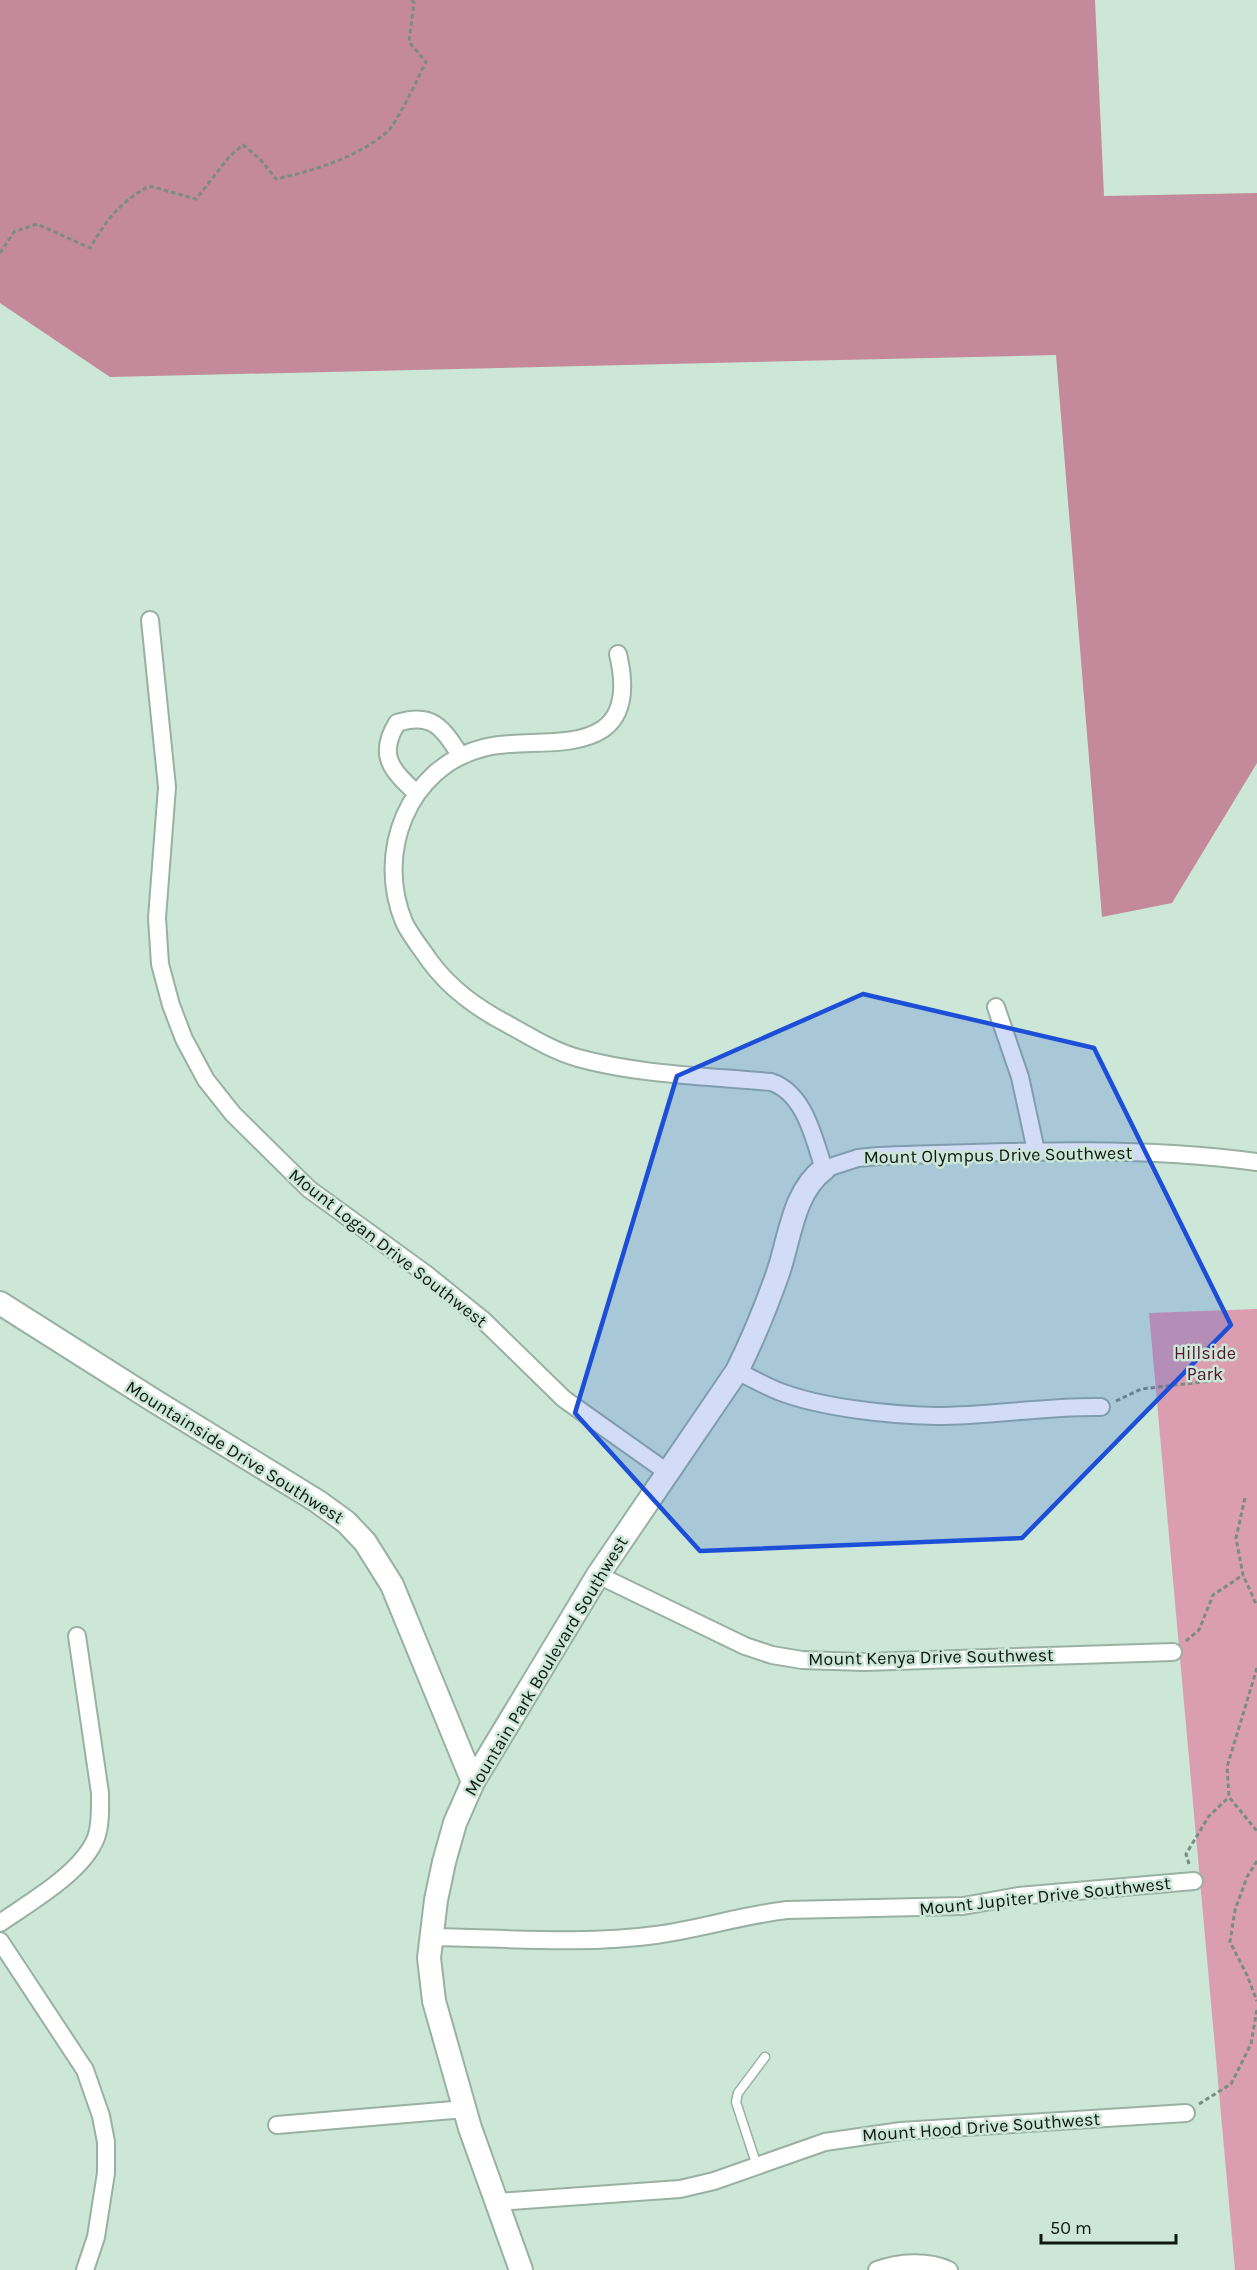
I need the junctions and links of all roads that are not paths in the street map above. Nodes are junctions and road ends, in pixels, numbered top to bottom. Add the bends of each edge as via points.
1 (150, 620) dead end
2 (618, 654) dead end
3 (460, 755) junction
4 (416, 793) junction
5 (996, 1007) dead end
6 (1036, 1151) junction
7 (1257, 1162) edge
8 (824, 1169) junction
9 (0, 1303) edge
10 (737, 1371) junction
11 (1101, 1407) road end
12 (667, 1472) junction
13 (598, 1575) junction
14 (77, 1636) dead end
15 (1173, 1652) road end
16 (473, 1782) junction
17 (1194, 1881) road end
18 (0, 1923) edge
19 (431, 1937) junction
20 (0, 1941) edge
21 (765, 2057) dead end
22 (465, 2109) junction
23 (1186, 2113) road end
24 (277, 2125) dead end
25 (757, 2166) junction
26 (496, 2202) junction
27 (85, 2270) edge
28 (521, 2270) edge
29 (877, 2270) edge
30 (949, 2270) edge

1 - 12 street, Mount Logan Drive Southwest via 167,787 157,918 160,964 184,1039 206,1080 232,1114 309,1189 483,1320 564,1399
2 - 3 street via 622,673 620,706 603,729 576,739 484,747
3 - 4 street via 433,774
3 - 4 street via 444,730 431,721 413,718 397,723 386,749 389,761
4 - 8 street via 402,820 396,846 394,877 399,904 404,922 417,942 460,995 545,1045 576,1057 635,1069 780,1085 798,1104
5 - 6 street via 1020,1077
6 - 7 street, Mount Olympus Drive Southwest via 1207,1155
6 - 8 street, Mount Olympus Drive Southwest via 878,1156
8 - 10 street, Mountain Park Boulevard Southwest via 803,1193 779,1271
9 - 16 street, Mountainside Drive Southwest via 346,1522 365,1542 392,1585
10 - 11 street via 779,1391 808,1399 898,1414 937,1416
10 - 12 street, Mountain Park Boulevard Southwest
12 - 13 street, Mountain Park Boulevard Southwest
13 - 15 street, Mount Kenya Drive Southwest via 744,1646 802,1660 865,1662
13 - 16 street, Mountain Park Boulevard Southwest
14 - 18 street via 100,1793 96,1838 69,1874
16 - 19 street, Mountain Park Boulevard Southwest via 444,1862
17 - 19 street, Mount Jupiter Drive Southwest via 1018,1896 953,1907 787,1910 656,1935 613,1939
19 - 22 street, Mountain Park Boulevard Southwest via 434,2001
20 - 27 street via 85,2070 101,2116 106,2173 96,2236
21 - 25 lane via 738,2093 736,2102
22 - 24 street
22 - 26 street, Mountain Park Boulevard Southwest
23 - 25 street, Mount Hood Drive Southwest via 880,2133 825,2142
25 - 26 street, Mount Hood Drive Southwest via 680,2189
26 - 28 street, Mountain Park Boulevard Southwest
29 - 30 street via 909,2263

